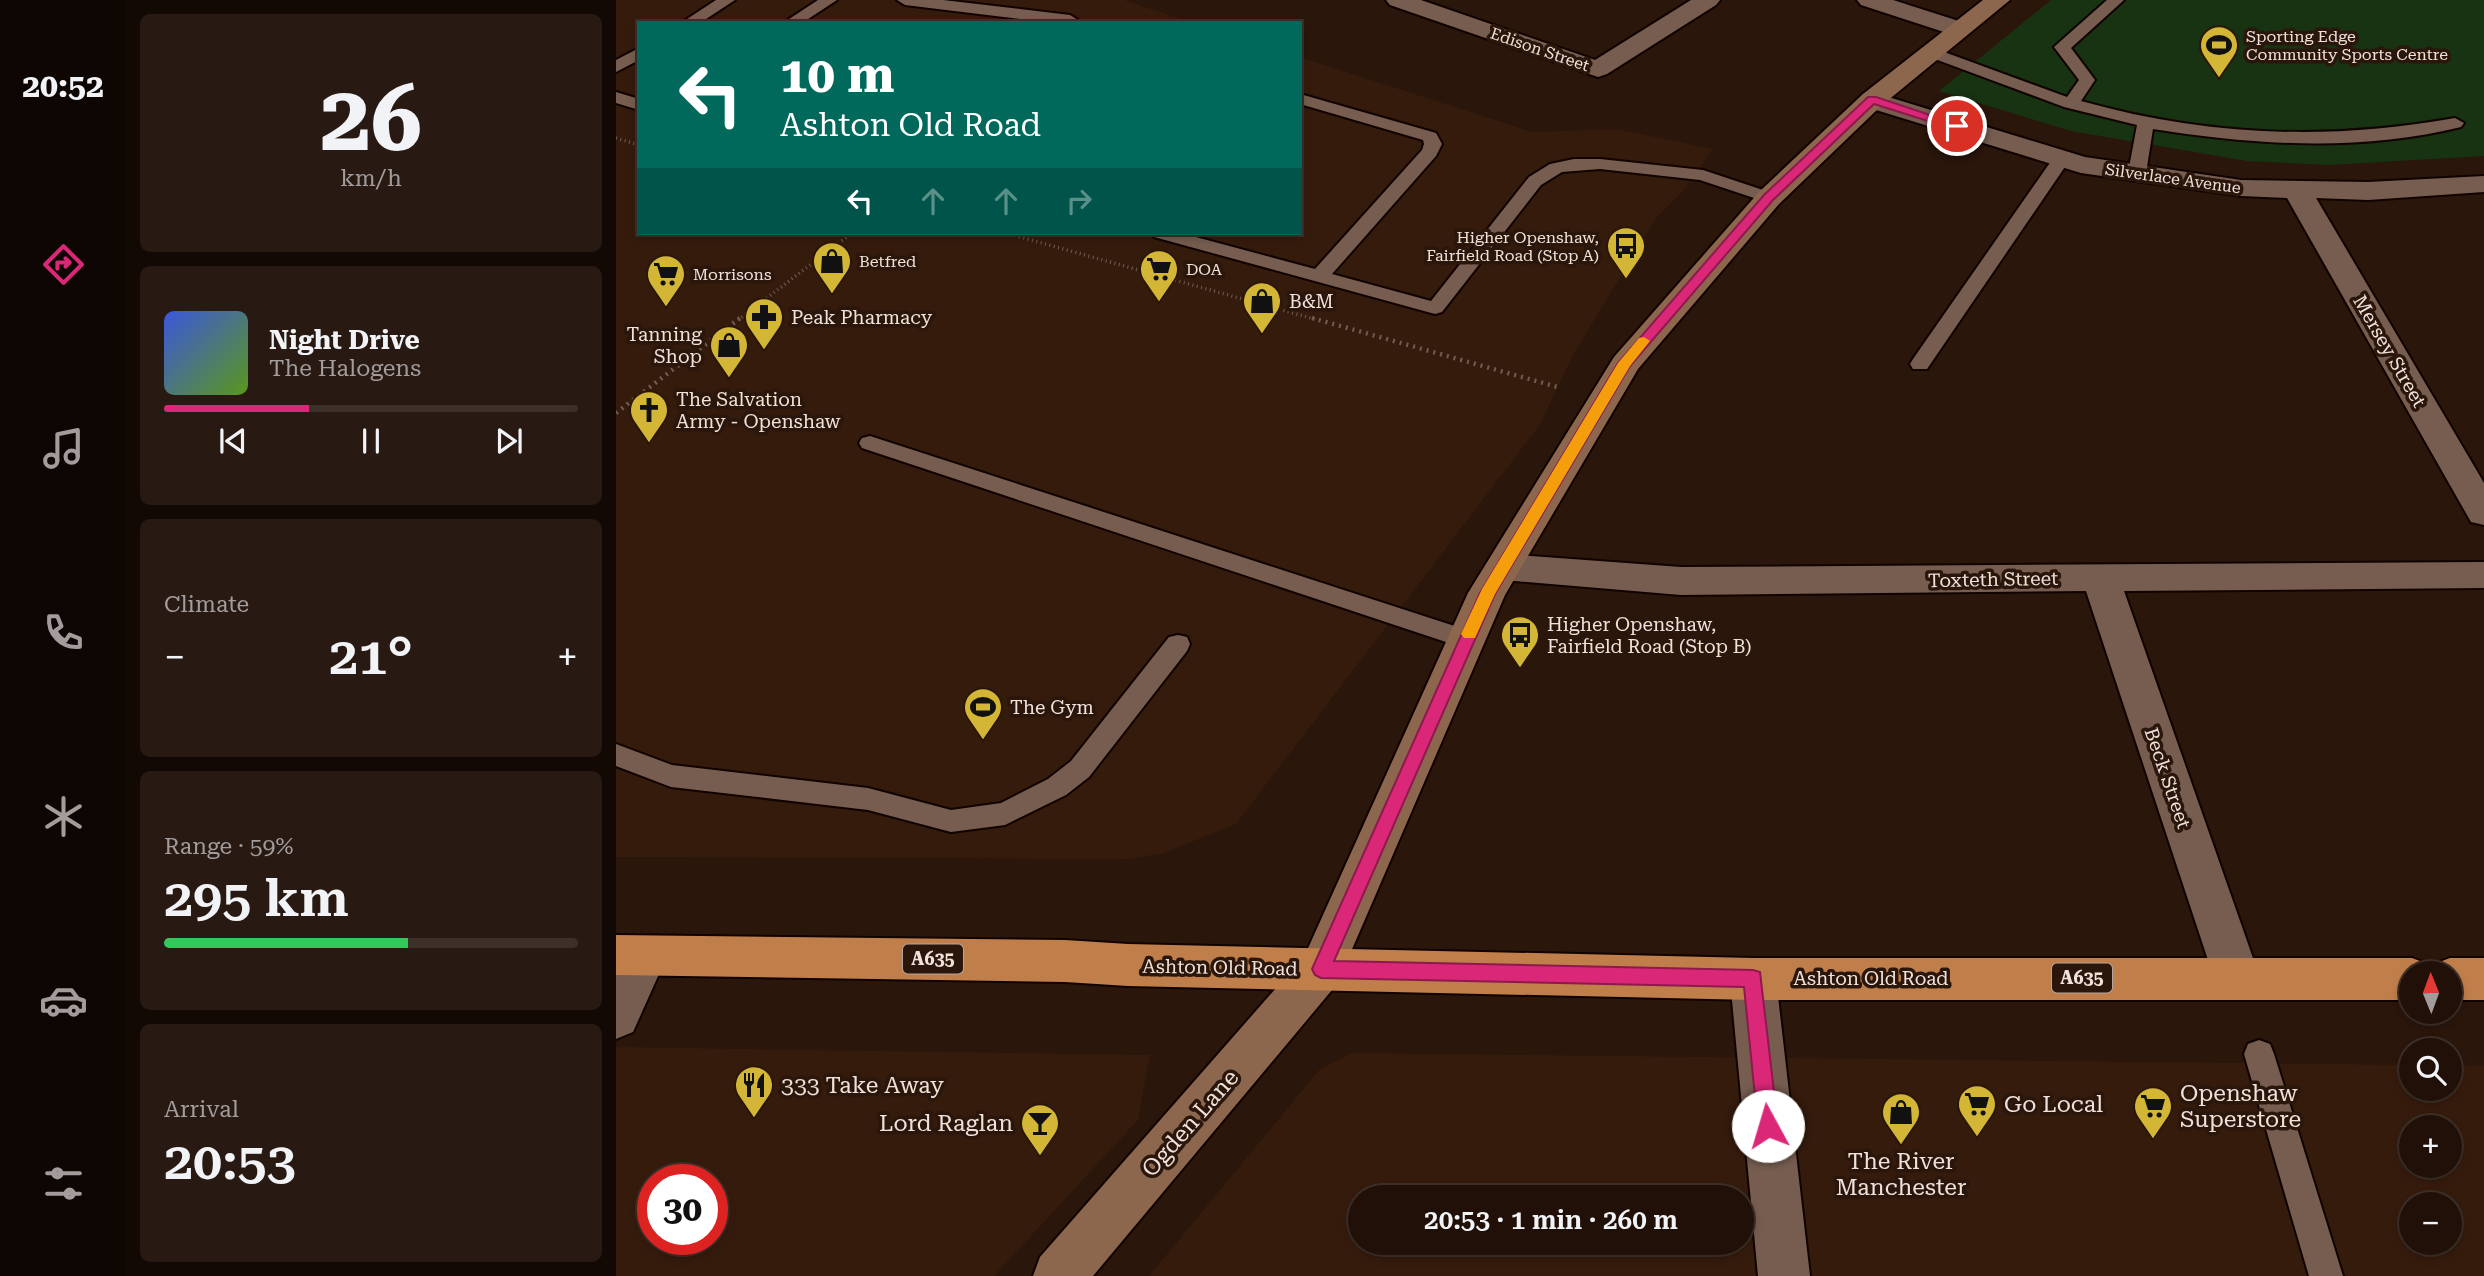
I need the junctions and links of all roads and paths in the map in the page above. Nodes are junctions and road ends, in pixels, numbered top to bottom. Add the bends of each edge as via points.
1 (727, 0) edge
2 (829, 0) edge
3 (905, 0) edge
4 (1398, 0) edge
5 (1708, 0) edge
6 (1869, 0) edge
7 (1998, 0) edge
8 (2116, 0) edge
9 (692, 21) edge
10 (794, 21) edge
11 (1065, 21) edge
12 (1959, 29) junction
13 (1930, 52) junction
14 (637, 54) edge
15 (616, 67) edge
16 (616, 97) edge
17 (1302, 100) edge
18 (1872, 100) junction
19 (637, 103) edge
20 (2071, 103) junction
21 (2147, 122) junction
22 (2455, 123) dead end
23 (2062, 158) junction
24 (2137, 173) junction
25 (2484, 184) edge
26 (2296, 190) junction
27 (1769, 198) junction
28 (849, 235) edge
29 (1013, 235) edge
30 (1168, 235) edge
31 (1319, 276) junction
32 (1920, 364) dead end
33 (1603, 399) junction
34 (616, 413) edge
35 (870, 443) dead end
36 (2484, 513) edge
37 (1503, 567) junction
38 (2484, 575) edge
39 (2100, 577) junction
40 (1467, 640) junction
41 (1178, 644) dead end
42 (616, 755) edge
43 (630, 956) edge
44 (1321, 969) junction
45 (2237, 978) junction
46 (1753, 979) junction
47 (2399, 979) edge
48 (2462, 979) edge
49 (2484, 979) edge
50 (616, 1017) edge
51 (2259, 1054) dead end
52 (1059, 1276) edge
53 (1784, 1276) edge
54 (2326, 1276) edge

1 - 9 lane
2 - 10 lane
3 - 11 lane
4 - 5 street, Edison Street via 1598,69
6 - 12 street
7 - 12 street, Ogden Lane
8 - 20 lane via 2062,47 2087,80
12 - 13 street, Ogden Lane
13 - 18 street, Ogden Lane
13 - 20 lane
14 - 15 lane
16 - 19 lane
17 - 31 lane via 1430,137 1433,144
18 - 23 street, Silverlace Avenue
18 - 27 street, Ogden Lane
20 - 21 lane
21 - 22 lane via 2264,136 2327,137 2389,135
21 - 24 lane
23 - 24 street, Silverlace Avenue
23 - 32 lane
24 - 26 street, Silverlace Avenue via 2241,188
25 - 26 street, Silverlace Avenue
26 - 36 street, Mersey Street
27 - 31 lane via 1703,176 1574,164 1556,168 1535,181 1435,308
27 - 33 street, Ogden Lane via 1625,363
28 - 34 path
29 - 33 path
30 - 31 lane
33 - 37 street, Ogden Lane
35 - 40 lane
37 - 39 street, Toxteth Street via 1681,581
37 - 40 street, Ogden Lane
38 - 39 street, Toxteth Street
39 - 45 street, Beck Street
40 - 44 street, Ogden Lane
41 - 42 lane via 1080,769 1057,787 1005,814 951,821 869,799 671,776
43 - 44 highway, Ashton Old Road / A635
43 - 50 street
44 - 46 highway, Ashton Old Road / A635
44 - 52 street, Ogden Lane
45 - 46 highway, Ashton Old Road / A635
45 - 47 highway, Ashton Old Road / A635
46 - 53 street
48 - 49 highway
51 - 54 lane

